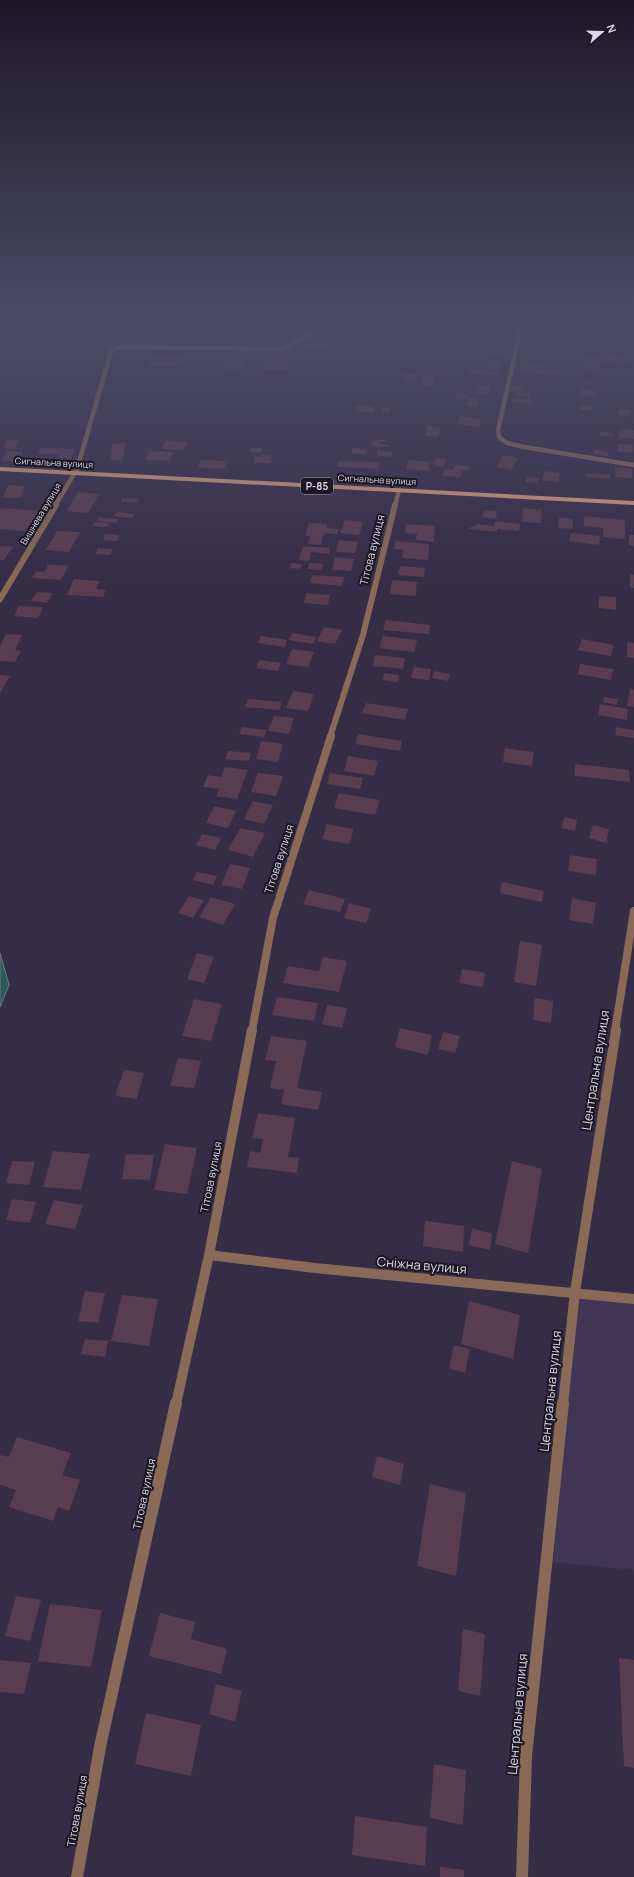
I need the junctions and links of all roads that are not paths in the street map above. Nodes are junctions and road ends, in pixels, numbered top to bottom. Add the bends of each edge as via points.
1 (93, 411) edge
2 (502, 411) edge
3 (634, 465) edge
4 (0, 469) edge
5 (74, 473) junction
6 (399, 490) junction
7 (634, 503) edge
8 (0, 599) edge
9 (634, 911) edge
10 (209, 1255) junction
11 (575, 1292) junction
12 (634, 1299) edge
13 (77, 1877) edge
14 (522, 1877) edge

1 - 5 street, Вишнева вулиця
2 - 3 street via 498,430 499,437 506,443
4 - 5 main road, Сигнальна вулиця / Р-85
5 - 6 main road, Сигнальна вулиця / Р-85
5 - 8 street, Вишнева вулиця
6 - 7 main road, Сигнальна вулиця / Р-85
6 - 10 street, Тітова вулиця via 363,635 273,918
9 - 11 street, Центральна вулиця
10 - 11 street, Сніжна вулиця via 287,1266
10 - 13 street, Тітова вулиця via 100,1747
11 - 12 street, Сніжна вулиця
11 - 14 street, Центральна вулиця via 526,1757

